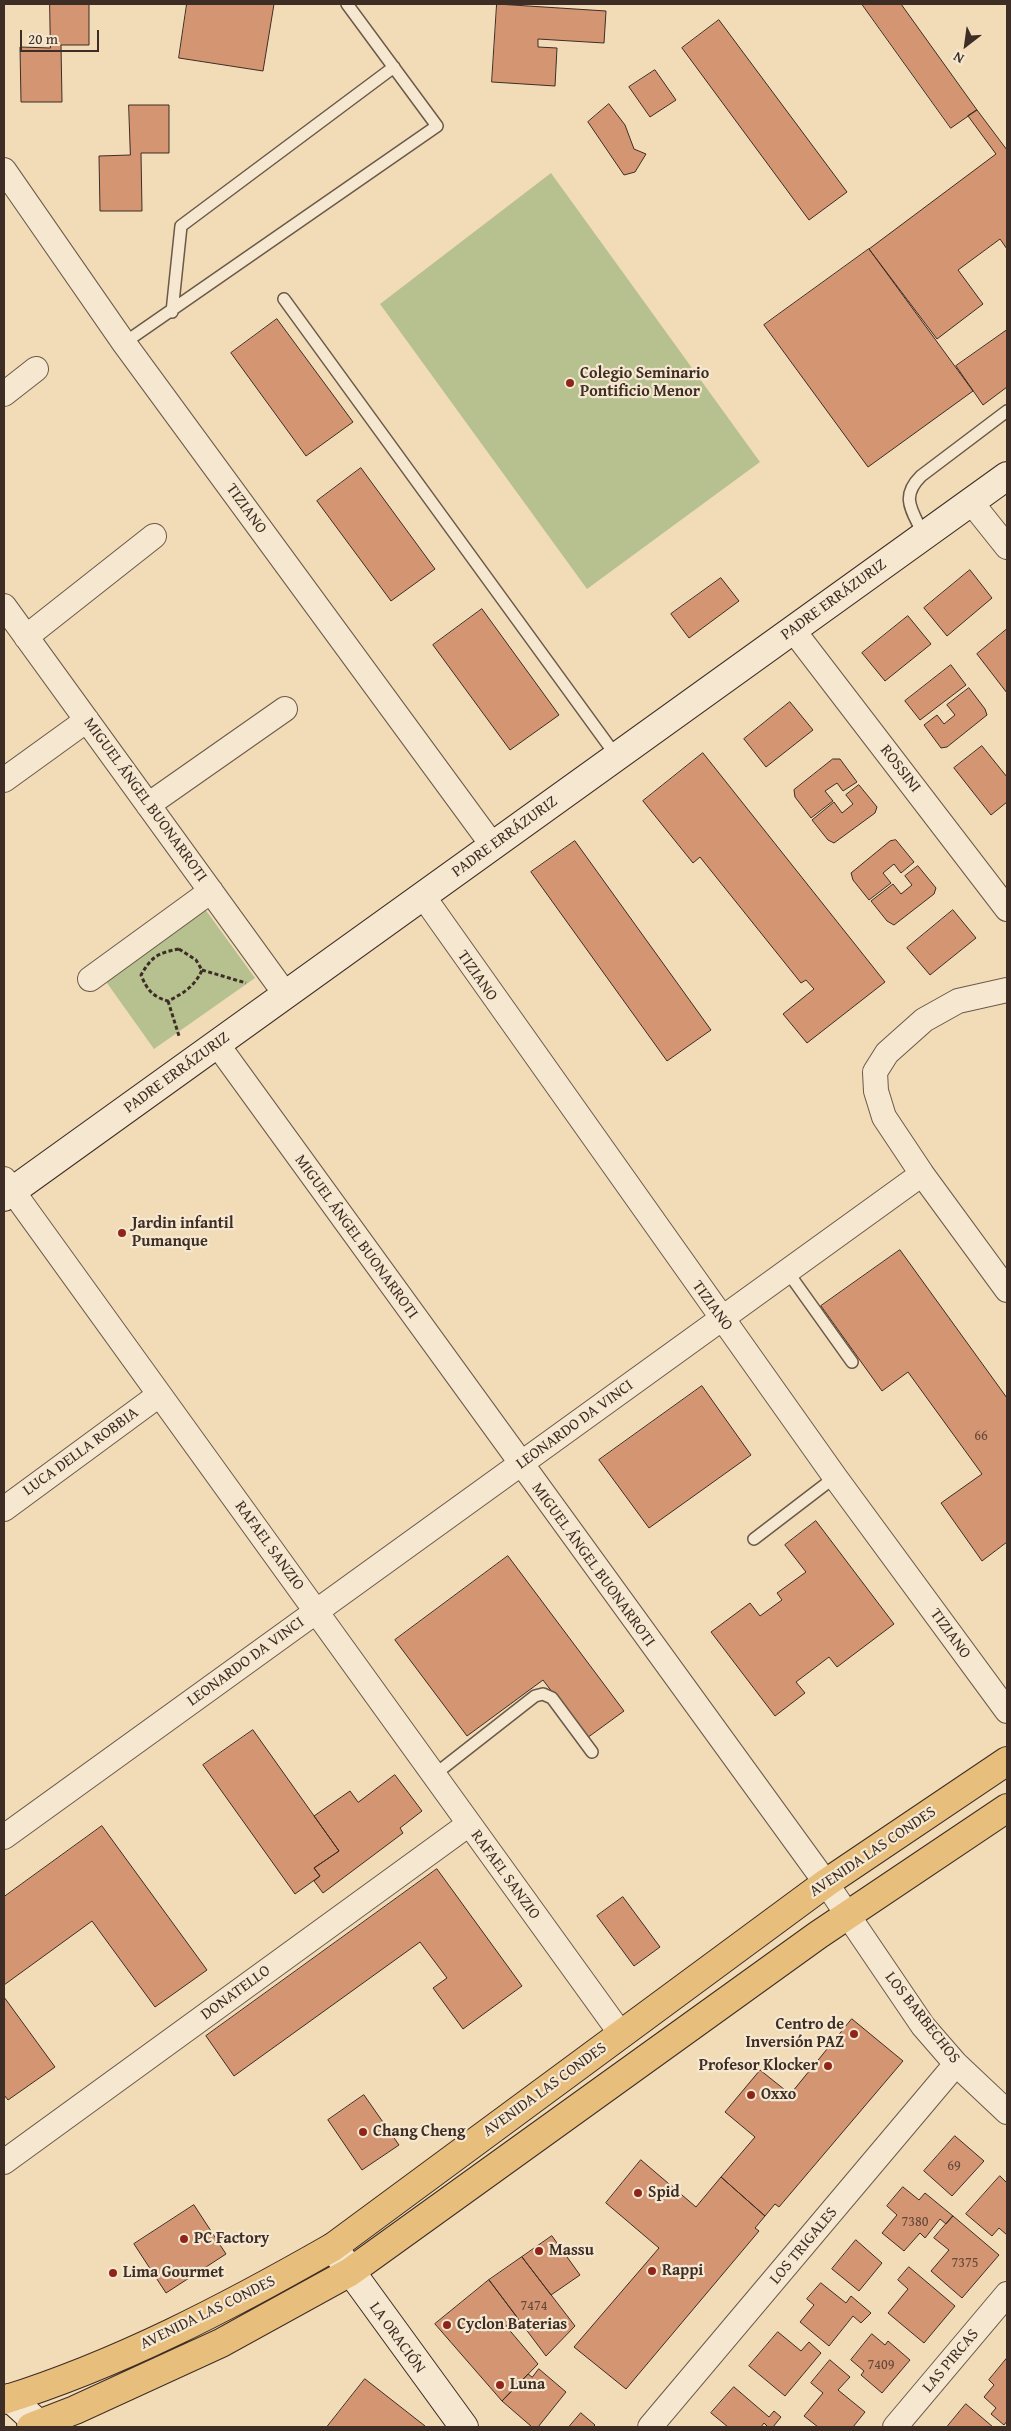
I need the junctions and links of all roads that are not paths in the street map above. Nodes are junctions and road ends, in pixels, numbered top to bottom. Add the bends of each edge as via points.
1 (347, 4) edge
2 (394, 67) junction
3 (4, 170) edge
4 (284, 299) dead end
5 (172, 312) junction
6 (124, 344) junction
7 (36, 369) dead end
8 (4, 394) edge
9 (1007, 411) edge
10 (1007, 476) edge
11 (971, 502) junction
12 (154, 536) dead end
13 (924, 536) junction
14 (1007, 547) edge
15 (4, 606) edge
16 (793, 630) junction
17 (26, 637) junction
18 (285, 709) dead end
19 (86, 720) junction
20 (617, 756) junction
21 (4, 780) edge
22 (148, 805) junction
23 (493, 846) junction
24 (210, 891) junction
25 (422, 896) junction
26 (1007, 909) edge
27 (90, 979) dead end
28 (1007, 990) edge
29 (286, 994) junction
30 (218, 1044) junction
31 (922, 1174) junction
32 (7, 1189) edge
33 (787, 1271) junction
34 (1007, 1290) edge
35 (722, 1319) junction
36 (852, 1362) dead end
37 (159, 1395) junction
38 (520, 1464) junction
39 (835, 1477) junction
40 (4, 1510) edge
41 (754, 1539) dead end
42 (316, 1612) junction
43 (1007, 1711) edge
44 (592, 1752) dead end
45 (1007, 1761) edge
46 (434, 1775) junction
47 (1007, 1808) edge
48 (469, 1824) junction
49 (4, 1837) edge
50 (826, 1883) junction
51 (846, 1916) junction
52 (622, 2034) junction
53 (956, 2064) junction
54 (1007, 2112) edge
55 (4, 2162) edge
56 (333, 2247) junction
57 (350, 2272) junction
58 (1007, 2294) edge
59 (6, 2397) edge
60 (38, 2426) edge
61 (464, 2427) edge
62 (650, 2427) edge
63 (894, 2427) edge

1 - 2 lane
2 - 5 lane via 181,226
2 - 5 lane via 436,126
3 - 6 street, TIZIANO
4 - 20 lane
5 - 6 lane
6 - 23 street, TIZIANO
7 - 8 street
9 - 13 lane via 911,486 908,500
10 - 11 street, PADRE ERRÁZURIZ
11 - 13 street, PADRE ERRÁZURIZ
11 - 14 street
12 - 17 street
13 - 16 street, PADRE ERRÁZURIZ
15 - 17 street, MIGUEL ÁNGEL BUONARROTI
16 - 20 street, PADRE ERRÁZURIZ
16 - 26 street, ROSSINI
17 - 19 street, MIGUEL ÁNGEL BUONARROTI
18 - 22 street
19 - 21 street
19 - 22 street, MIGUEL ÁNGEL BUONARROTI
20 - 23 street, PADRE ERRÁZURIZ
22 - 24 street, MIGUEL ÁNGEL BUONARROTI
23 - 25 street, PADRE ERRÁZURIZ
24 - 27 street
24 - 29 street, MIGUEL ÁNGEL BUONARROTI
25 - 29 street, PADRE ERRÁZURIZ
25 - 35 street, TIZIANO
28 - 31 street via 958,1001 924,1020 886,1053 875,1072 876,1091 884,1117
29 - 30 street, PADRE ERRÁZURIZ
30 - 32 street, PADRE ERRÁZURIZ
30 - 38 street, MIGUEL ÁNGEL BUONARROTI
31 - 33 street, LEONARDO DA VINCI
31 - 34 street
32 - 37 street, RAFAEL SANZIO
33 - 35 street, LEONARDO DA VINCI
33 - 36 lane
35 - 38 street, LEONARDO DA VINCI
35 - 39 street, TIZIANO
37 - 40 street, LUCA DELLA ROBBIA
37 - 42 street, RAFAEL SANZIO
38 - 42 street, LEONARDO DA VINCI
38 - 50 street, MIGUEL ÁNGEL BUONARROTI
39 - 41 lane
39 - 43 street, TIZIANO
42 - 46 street, RAFAEL SANZIO
42 - 49 street, LEONARDO DA VINCI
44 - 46 lane via 552,1698 543,1694 535,1696
45 - 50 main road, AVENIDA LAS CONDES
46 - 48 street, RAFAEL SANZIO
47 - 51 main road, AVENIDA LAS CONDES
48 - 52 street, RAFAEL SANZIO
48 - 55 street, DONATELLO
50 - 51 street, MIGUEL ÁNGEL BUONARROTI
50 - 52 main road, AVENIDA LAS CONDES
51 - 53 street, LOS BARBECHOS via 924,2026
51 - 57 main road, AVENIDA LAS CONDES
52 - 56 main road, AVENIDA LAS CONDES
53 - 54 street, LOS BARBECHOS
53 - 62 street, LOS TRIGALES
56 - 57 street, LA ORACIÓN
56 - 59 main road, AVENIDA LAS CONDES via 266,2285 137,2349
57 - 60 main road, AVENIDA LAS CONDES via 222,2342
57 - 61 street, LA ORACIÓN
58 - 63 street, LAS PIRCAS
59 - 60 street

